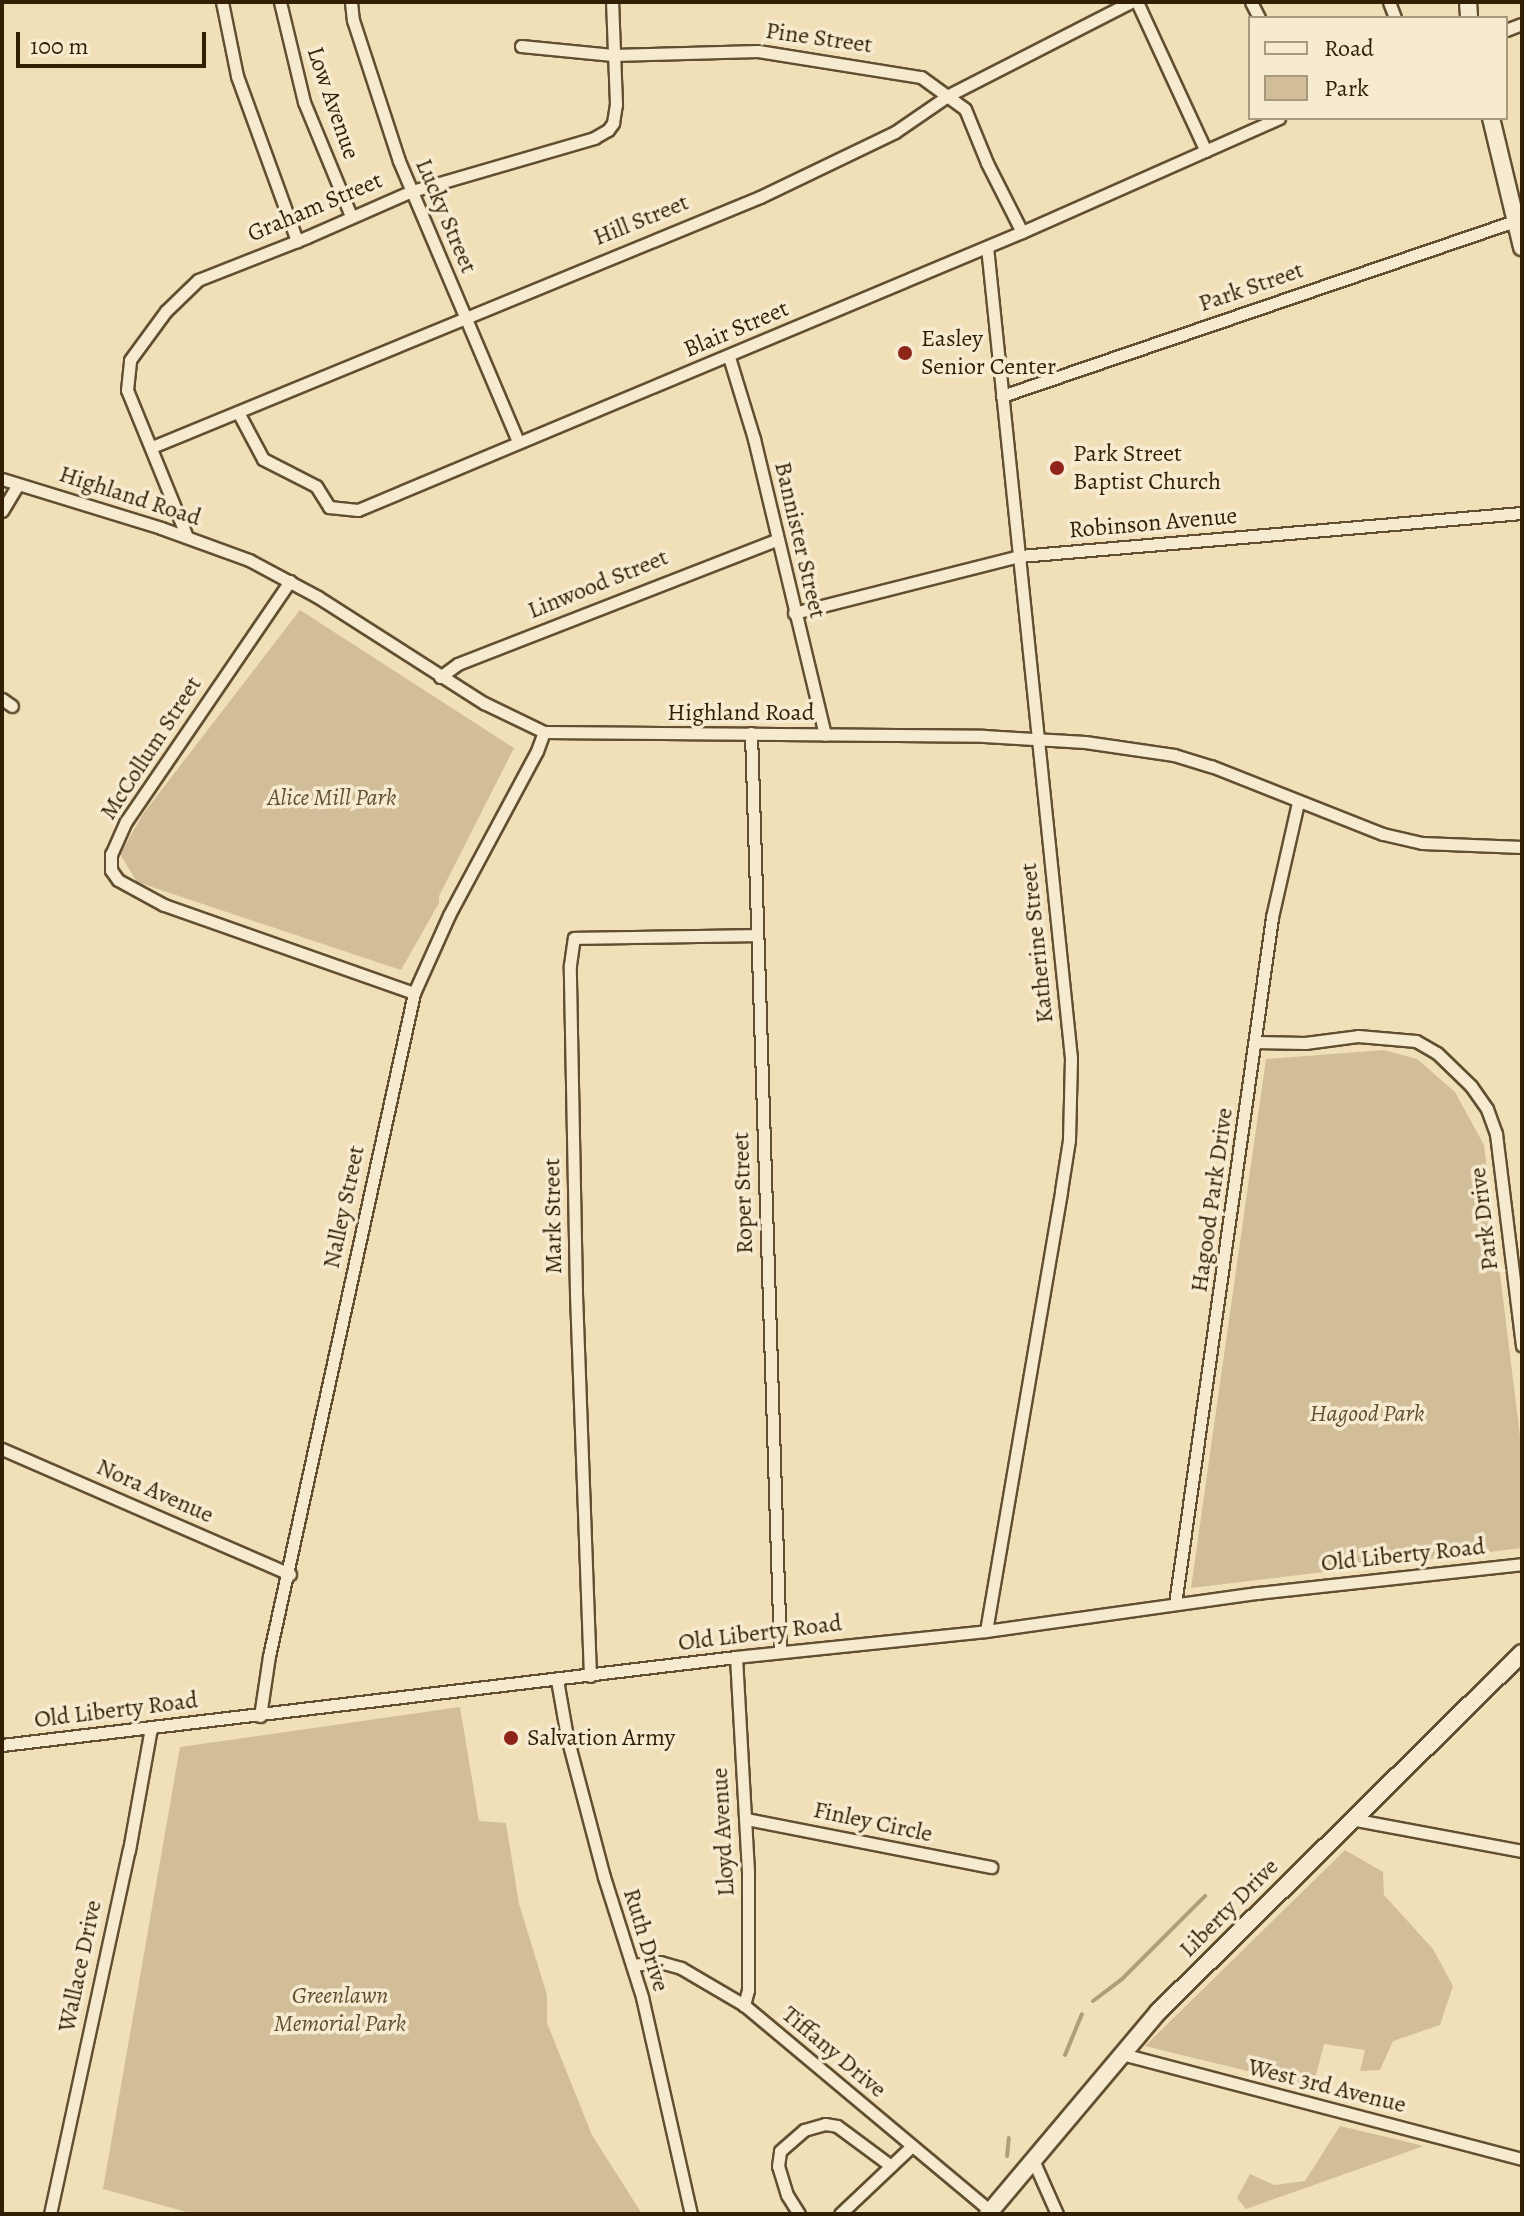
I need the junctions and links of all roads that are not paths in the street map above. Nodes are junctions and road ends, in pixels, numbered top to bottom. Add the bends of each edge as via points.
1 (222, 2) edge
2 (280, 2) edge
3 (351, 2) edge
4 (612, 2) edge
5 (1131, 2) edge
6 (1137, 2) edge
7 (521, 46) dead end
8 (613, 55) junction
9 (949, 95) junction
10 (1275, 120) edge
11 (1491, 120) edge
12 (1206, 151) junction
13 (412, 191) junction
14 (351, 216) junction
15 (1515, 221) junction
16 (1022, 232) junction
17 (297, 241) junction
18 (987, 247) junction
19 (1522, 247) edge
20 (465, 317) junction
21 (729, 357) junction
22 (1002, 396) junction
23 (239, 414) junction
24 (518, 441) junction
25 (152, 447) junction
26 (2, 479) edge
27 (18, 484) junction
28 (2, 511) edge
29 (1522, 513) edge
30 (187, 537) junction
31 (776, 540) junction
32 (1020, 556) junction
33 (290, 581) junction
34 (794, 613) junction
35 (440, 677) junction
36 (544, 732) junction
37 (751, 733) junction
38 (825, 735) junction
39 (1036, 738) junction
40 (1298, 803) junction
41 (1522, 847) edge
42 (757, 935) junction
43 (414, 993) junction
44 (1256, 1042) junction
45 (1522, 1345) edge
46 (2, 1449) edge
47 (1522, 1564) edge
48 (290, 1574) junction
49 (1175, 1604) junction
50 (986, 1631) junction
51 (780, 1652) junction
52 (1522, 1653) edge
53 (736, 1657) junction
54 (590, 1676) junction
55 (557, 1680) junction
56 (260, 1716) junction
57 (151, 1728) junction
58 (2, 1745) edge
59 (746, 1819) junction
60 (1351, 1819) junction
61 (1522, 1851) edge
62 (991, 1867) dead end
63 (632, 1965) junction
64 (744, 2005) junction
65 (1122, 2054) junction
66 (912, 2146) junction
67 (1522, 2159) edge
68 (1033, 2160) junction
69 (891, 2166) junction
70 (989, 2212) edge
71 (52, 2214) edge
72 (691, 2214) edge
73 (799, 2214) edge
74 (840, 2214) edge
75 (1057, 2214) edge

1 - 17 street via 237,76
2 - 14 street, Low Avenue via 304,102
3 - 13 street, Lucky Street via 377,99
4 - 8 street, Graham Street
5 - 9 street, Hill Street
6 - 12 street
7 - 8 street, Pine Street
8 - 9 street, Pine Street via 758,51 811,57 921,77
8 - 13 street, Graham Street via 616,104 608,130
9 - 16 street, Pine Street via 965,109
9 - 20 street, Hill Street via 895,132 760,197
10 - 12 street, Blair Street
11 - 15 main road
12 - 16 street, Blair Street
13 - 14 street, Graham Street
13 - 20 street, Lucky Street
14 - 17 street, Graham Street
15 - 19 main road
15 - 22 street, Park Street
16 - 18 street, Blair Street
17 - 25 street, Graham Street via 198,280 166,311 130,360 127,390
18 - 21 street, Blair Street
18 - 22 street, Katherine Street
20 - 23 street, Hill Street
20 - 24 street, Lucky Street
21 - 24 street, Blair Street
21 - 31 street, Bannister Street
22 - 32 street, Katherine Street
23 - 24 street, Blair Street via 263,459 316,486 329,507 340,511 358,510
23 - 25 street, Hill Street
25 - 30 street, Graham Street
26 - 27 street, Highland Road
27 - 28 street
27 - 30 street, Highland Road
29 - 32 street, Robinson Avenue
30 - 33 street, Highland Road
31 - 34 street, Bannister Street
31 - 35 street, Linwood Street via 472,658
32 - 34 street, Robinson Avenue
32 - 39 street, Katherine Street
33 - 35 street, Highland Road
33 - 43 street, McCollum Street via 126,821 111,854 111,870 118,880 164,905
34 - 38 street, Bannister Street
35 - 36 street, Highland Road
36 - 37 street, Highland Road
36 - 43 street, Nalley Street
37 - 38 street, Highland Road
37 - 42 street, Roper Street
38 - 39 street, Highland Road
39 - 40 street, Highland Road via 1174,755
39 - 50 street, Katherine Street via 1071,1058 1069,1140
40 - 41 street, Highland Road via 1422,843
40 - 44 street, Hagood Park Drive via 1281,868
42 - 51 street, Roper Street
42 - 54 street, Mark Street via 574,938 570,965 576,1292
43 - 48 street, Nalley Street
44 - 45 street, Park Drive via 1358,1036 1416,1041 1437,1053 1471,1086 1496,1134
44 - 49 street, Hagood Park Drive
46 - 48 street, Nora Avenue
47 - 49 street, Old Liberty Road
48 - 56 street, Nalley Street
49 - 50 street, Old Liberty Road
50 - 51 street, Old Liberty Road
51 - 53 street, Old Liberty Road
52 - 60 main road, Liberty Drive
53 - 54 street, Old Liberty Road
53 - 59 street, Lloyd Avenue
54 - 55 street, Old Liberty Road
55 - 56 street, Old Liberty Road
55 - 63 street, Ruth Drive via 584,1803
56 - 57 street, Old Liberty Road
57 - 58 street, Old Liberty Road
57 - 71 street, Wallace Drive
59 - 62 street, Finley Circle
59 - 64 street, Lloyd Avenue via 749,1938
60 - 61 street
60 - 65 main road, Liberty Drive
63 - 64 street, Tiffany Drive via 660,1962 681,1968
63 - 72 street, Ruth Drive
64 - 66 street, Tiffany Drive
65 - 67 street, West 3rd Avenue
65 - 68 main road, Liberty Drive
66 - 69 street
66 - 70 street, Tiffany Drive
68 - 70 main road, Liberty Drive
68 - 75 street
69 - 73 street via 837,2126 804,2130 780,2151 778,2166
69 - 74 street

